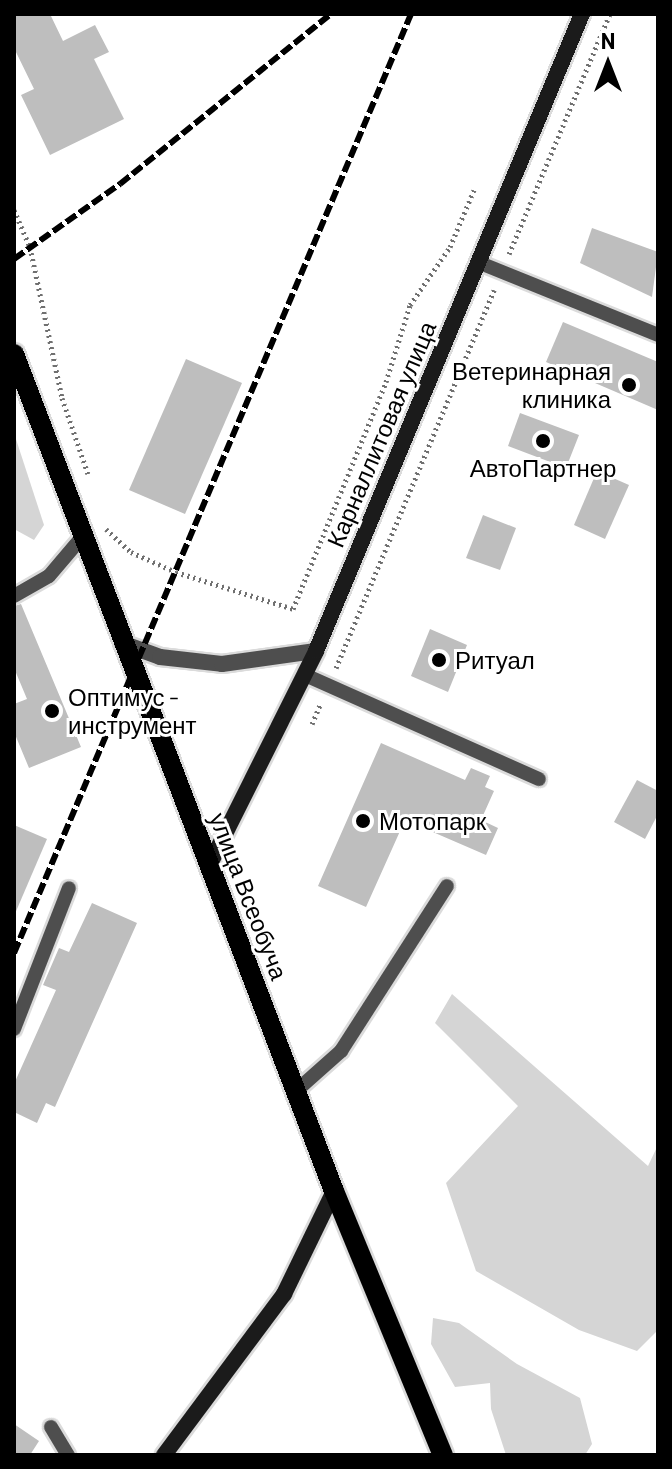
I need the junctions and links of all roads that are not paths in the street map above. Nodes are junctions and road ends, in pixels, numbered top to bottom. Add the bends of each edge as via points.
1 (582, 14) edge
2 (480, 263) junction
3 (658, 335) edge
4 (14, 354) edge
5 (83, 536) junction
6 (14, 596) edge
7 (122, 643) junction
8 (316, 651) junction
9 (305, 675) junction
10 (539, 779) dead end
11 (209, 866) junction
12 (447, 886) dead end
13 (69, 888) dead end
14 (14, 1029) edge
15 (297, 1090) junction
16 (334, 1191) junction
17 (51, 1427) dead end
18 (68, 1455) edge
19 (164, 1455) edge
20 (443, 1455) edge

1 - 2 street, Карналлитовая улица
2 - 3 lane
2 - 8 street, Карналлитовая улица
4 - 5 main road, улица Всеобуча
5 - 6 lane via 49,576
5 - 7 main road, улица Всеобуча
7 - 8 street via 160,657 222,664
7 - 11 main road, улица Всеобуча
8 - 9 street, Карналлитовая улица
9 - 10 lane
9 - 11 street, Карналлитовая улица
11 - 15 main road, улица Всеобуча
12 - 15 lane via 341,1051
13 - 14 lane
15 - 16 main road, улица Всеобуча
16 - 19 street via 284,1294
16 - 20 main road, улица Всеобуча
17 - 18 lane

